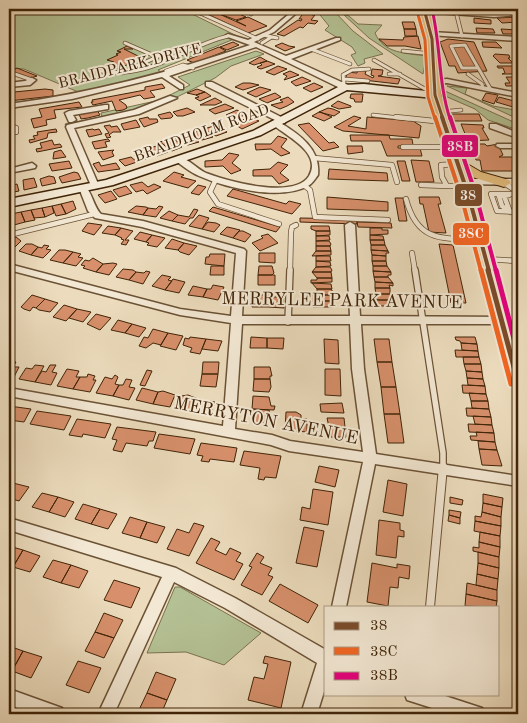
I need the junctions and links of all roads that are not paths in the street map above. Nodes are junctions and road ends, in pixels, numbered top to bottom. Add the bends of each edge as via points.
1 (209, 9) edge
2 (255, 9) edge
3 (298, 9) edge
4 (424, 9) edge
5 (441, 10) edge
6 (458, 11) edge
7 (518, 12) edge
8 (251, 14) dead end
9 (431, 34) junction
10 (228, 36) joint
11 (462, 36) junction
12 (277, 38) dead end
13 (338, 39) dead end
14 (518, 39) edge
15 (260, 40) junction
16 (124, 43) dead end
17 (311, 50) junction
18 (403, 51) dead end
19 (433, 54) junction
20 (157, 57) junction
21 (170, 59) junction
22 (285, 59) junction
23 (374, 60) dead end
24 (350, 64) dead end
25 (478, 68) junction
26 (369, 69) dead end
27 (101, 71) dead end
28 (9, 72) edge
29 (120, 74) junction
30 (165, 74) junction
31 (389, 74) dead end
32 (400, 74) junction
33 (468, 74) dead end
34 (32, 80) joint
35 (368, 81) dead end
36 (343, 83) junction
37 (434, 83) junction
38 (454, 83) junction
39 (209, 84) dead end
40 (9, 85) edge
41 (180, 86) dead end
42 (488, 88) junction
43 (518, 95) edge
44 (81, 96) junction
45 (173, 98) dead end
46 (9, 106) edge
47 (105, 106) dead end
48 (90, 109) junction
49 (461, 110) dead end
50 (373, 115) dead end
51 (442, 117) junction
52 (72, 120) dead end
53 (279, 123) junction
54 (9, 126) edge
55 (493, 126) dead end
56 (16, 132) dead end
57 (518, 136) edge
58 (504, 138) junction
59 (518, 146) edge
60 (403, 147) dead end
61 (453, 147) junction
62 (314, 158) junction
63 (179, 159) junction
64 (458, 164) junction
65 (32, 166) dead end
66 (12, 169) edge
67 (216, 179) junction
68 (397, 182) dead end
69 (518, 182) edge
70 (464, 184) junction
71 (421, 185) dead end
72 (305, 186) junction
73 (447, 186) junction
74 (89, 187) junction
75 (507, 188) junction
76 (518, 193) edge
77 (406, 199) dead end
78 (9, 203) edge
79 (510, 212) junction
80 (518, 212) edge
81 (94, 214) junction
82 (388, 220) dead end
83 (279, 224) dead end
84 (296, 225) dead end
85 (350, 225) dead end
86 (9, 235) edge
87 (480, 239) junction
88 (412, 253) dead end
89 (486, 259) junction
90 (518, 261) edge
91 (9, 267) edge
92 (238, 320) junction
93 (423, 320) junction
94 (502, 320) junction
95 (356, 321) junction
96 (288, 322) junction
97 (518, 382) edge
98 (9, 392) edge
99 (229, 432) junction
100 (370, 459) junction
101 (444, 470) junction
102 (518, 481) edge
103 (9, 524) edge
104 (171, 573) junction
105 (339, 606) edge
106 (430, 606) edge
107 (324, 658) edge
108 (324, 665) edge
109 (420, 696) edge
110 (9, 697) edge
111 (56, 714) edge
112 (106, 714) edge
113 (309, 714) edge
114 (476, 714) edge

1 - 15 lane via 200,13
2 - 8 lane
3 - 15 street, BRAIDPARK DRIVE
4 - 5 street
4 - 9 main road
5 - 6 street
6 - 7 street via 494,15
6 - 11 lane
9 - 11 street
9 - 19 main road
10 - 15 street
10 - 21 lane
11 - 14 street
12 - 15 lane
13 - 17 street
15 - 22 street
15 - 30 street, BRAIDPARK DRIVE via 193,68
16 - 20 lane
17 - 22 street
17 - 24 lane
18 - 19 lane
19 - 37 main road
20 - 21 lane
20 - 29 lane
21 - 29 lane via 138,73
22 - 36 street
23 - 32 lane
25 - 25 lane via 462,68 451,46 465,45
25 - 42 lane via 483,71
26 - 36 lane via 352,70 343,75
27 - 29 lane
28 - 34 lane
30 - 41 street
30 - 44 street, BRAIDPARK DRIVE
31 - 32 lane
32 - 37 lane
33 - 42 lane
34 - 40 street
35 - 36 lane
36 - 37 street, BRAIDHOLM ROAD via 399,90
36 - 53 street, BRAIDHOLM ROAD
37 - 38 street
37 - 38 street
37 - 51 main road
38 - 42 street
39 - 53 street
42 - 43 street
44 - 46 street, BRAIDPARK DRIVE
44 - 48 street
45 - 74 street via 136,112 70,127
47 - 48 street
48 - 52 street via 69,113
49 - 51 lane
50 - 51 lane
51 - 61 main road
53 - 62 street via 302,142
53 - 63 street, BRAIDHOLM ROAD
54 - 56 lane via 16,128
55 - 58 street
57 - 58 street
58 - 59 street
60 - 61 lane
61 - 64 main road
62 - 68 lane via 392,166
62 - 72 street via 314,175
63 - 67 street via 192,169
63 - 74 street, BRAIDHOLM ROAD
64 - 70 main road
64 - 73 lane via 442,165 442,177
64 - 75 main road
65 - 66 street
67 - 72 street via 269,191
67 - 83 lane via 210,195 218,204
69 - 75 street
70 - 73 lane
70 - 75 street
70 - 87 main road
71 - 73 lane
72 - 82 lane via 310,190 315,217
74 - 78 street, BRAIDHOLM ROAD
74 - 81 street
75 - 76 lane
75 - 76 lane
75 - 79 lane via 504,196
75 - 79 lane via 492,194 497,211
77 - 87 lane via 412,220 427,234
79 - 80 lane
81 - 86 lane
81 - 92 street via 189,235 241,251
84 - 96 lane via 291,232
85 - 95 street
87 - 89 main road
88 - 93 lane
89 - 90 lane
89 - 94 main road
91 - 92 street, MERRYLEE PARK AVENUE via 171,310
92 - 96 street, MERRYLEE PARK AVENUE
92 - 99 street
93 - 94 street, MERRYLEE PARK AVENUE
93 - 95 street, MERRYLEE PARK AVENUE
93 - 101 lane
94 - 97 main road
95 - 96 street, MERRYLEE PARK AVENUE
95 - 100 street via 358,369
98 - 99 street, MERRYTON AVENUE
99 - 100 street, MERRYTON AVENUE
100 - 101 street, MERRYTON AVENUE
100 - 105 street
101 - 102 street, MERRYTON AVENUE
101 - 106 lane
103 - 104 street
104 - 107 street via 196,584
104 - 112 street
108 - 113 street
109 - 114 street
110 - 111 street

